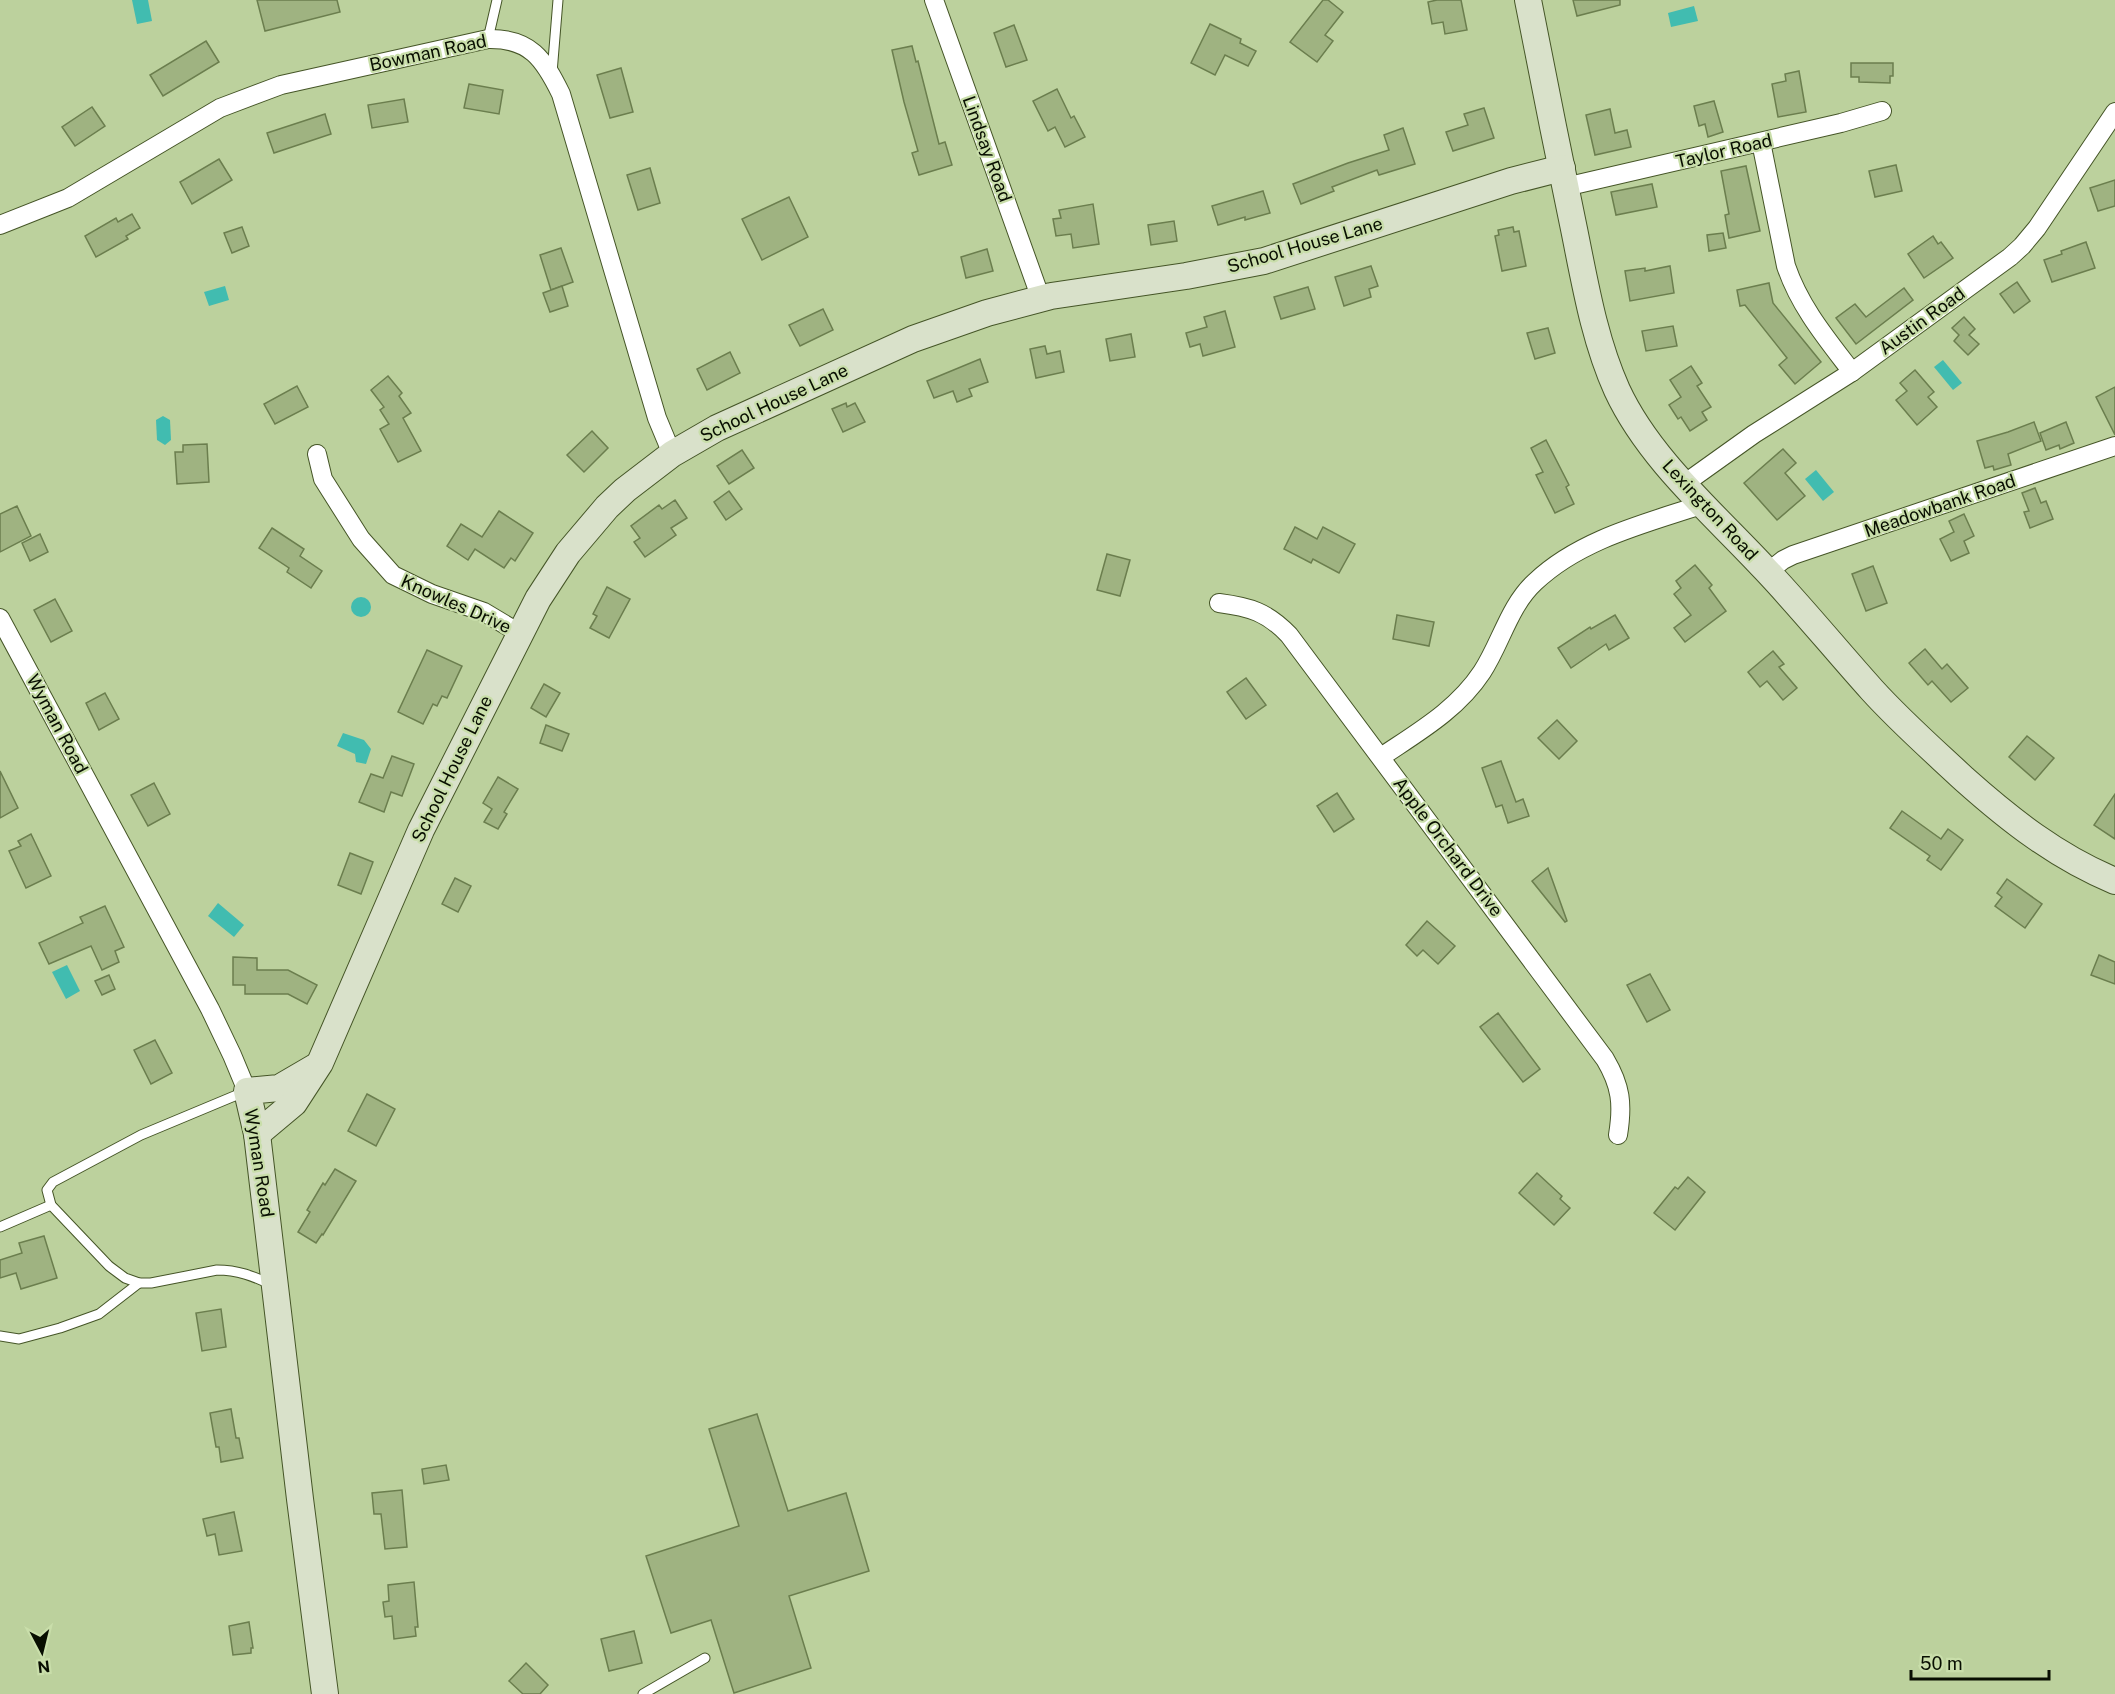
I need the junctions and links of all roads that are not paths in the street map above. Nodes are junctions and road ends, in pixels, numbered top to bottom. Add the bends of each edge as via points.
1 (497, 0) edge
2 (558, 0) edge
3 (934, 0) edge
4 (1528, 0) edge
5 (488, 39) junction
6 (552, 75) junction
7 (1882, 111) dead end
8 (2115, 112) edge
9 (1761, 142) junction
10 (1563, 178) junction
11 (0, 225) edge
12 (1041, 299) junction
13 (1852, 372) junction
14 (2115, 446) edge
15 (317, 454) dead end
16 (672, 454) junction
17 (1684, 484) junction
18 (1704, 504) junction
19 (1768, 572) junction
20 (1219, 603) dead end
21 (0, 618) edge
22 (519, 633) junction
23 (1381, 757) junction
24 (2115, 881) edge
25 (320, 1063) junction
26 (247, 1091) junction
27 (257, 1134) junction
28 (1618, 1135) dead end
29 (51, 1205) junction
30 (0, 1227) edge
31 (139, 1283) junction
32 (276, 1288) junction
33 (0, 1336) edge
34 (705, 1658) dead end
35 (325, 1694) edge
36 (643, 1694) edge

1 - 5 lane
2 - 6 lane
3 - 12 street, Lindsay Road
4 - 10 street, Lexington Road
5 - 6 street, Bowman Road via 528,47
5 - 11 street, Bowman Road via 281,85 239,99 68,198
6 - 16 street, Bowman Road via 568,114 655,410
7 - 9 street, Taylor Road
8 - 13 street, Austin Road via 2022,246
9 - 10 street, Taylor Road
9 - 13 street via 1792,285
10 - 12 street, School House Lane via 1511,181 1264,261
10 - 17 street, Lexington Road via 1589,303 1618,390 1646,438
12 - 16 street, School House Lane via 913,339 717,428
13 - 17 street, Austin Road
14 - 19 street, Meadowbank Road via 1793,555
15 - 22 street, Knowles Drive via 323,479 361,539 393,575 484,612
16 - 22 street, School House Lane via 625,490 589,526
17 - 18 street, Lexington Road
18 - 19 street, Lexington Road
18 - 23 street via 1602,540 1554,566 1519,600 1492,655 1468,690 1434,722
19 - 24 street, Lexington Road via 1865,683 1992,804 2061,855
20 - 23 street, Apple Orchard Drive via 1261,612 1289,634
21 - 26 street, Wyman Road via 210,1009
22 - 25 street, School House Lane via 421,830
23 - 28 street, Apple Orchard Drive via 1605,1059 1621,1097
25 - 26 street via 279,1088
25 - 27 street, School House Lane via 294,1103
26 - 27 street, Wyman Road
26 - 29 lane via 141,1135 53,1182 47,1190
27 - 32 street, Wyman Road
29 - 30 lane
29 - 31 lane via 109,1266 124,1278
31 - 32 lane via 226,1270 253,1275
31 - 33 lane via 99,1314 19,1339
32 - 35 street, Wyman Road
34 - 36 lane

